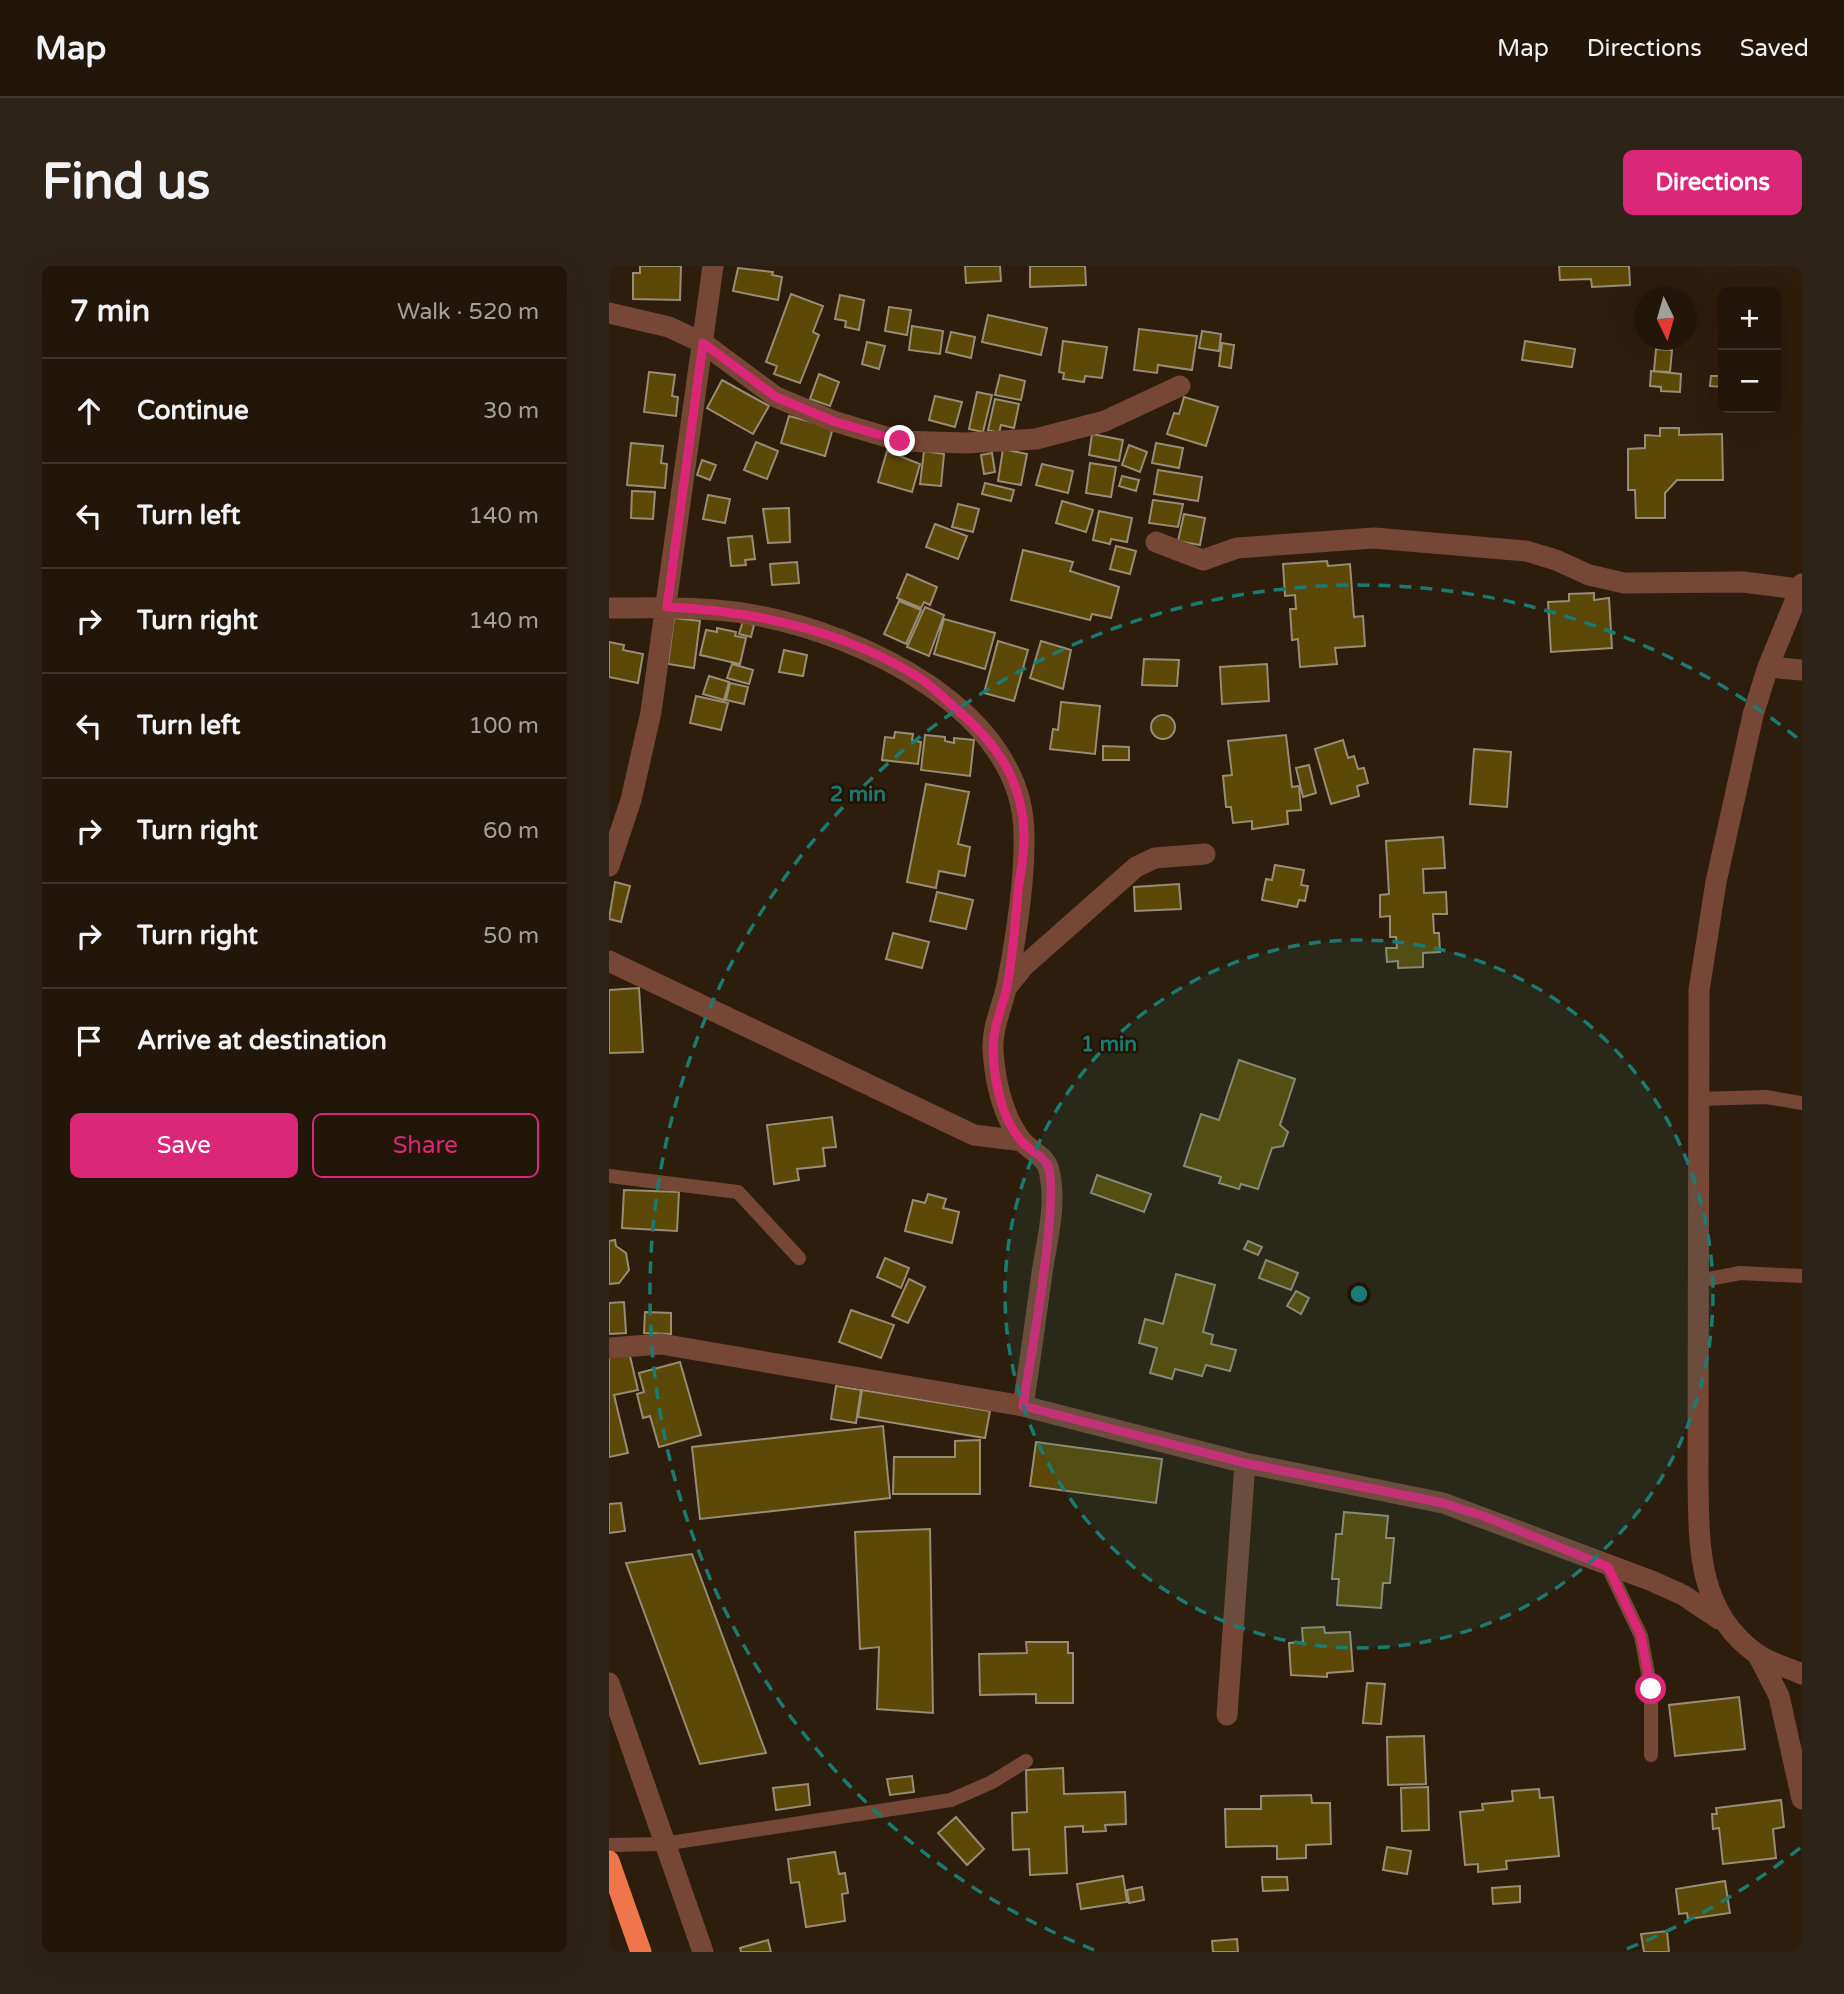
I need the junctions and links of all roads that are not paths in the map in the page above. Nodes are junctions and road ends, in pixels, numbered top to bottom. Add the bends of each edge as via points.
1 (713, 266) edge
2 (609, 313) edge
3 (703, 343) junction
4 (1180, 386) dead end
5 (1156, 542) dead end
6 (1800, 586) edge
7 (667, 607) junction
8 (609, 608) edge
9 (1768, 667) junction
10 (1802, 670) edge
11 (1205, 854) dead end
12 (609, 866) edge
13 (609, 961) edge
14 (1006, 989) junction
15 (1698, 1099) junction
16 (1802, 1103) edge
17 (1022, 1141) junction
18 (609, 1176) edge
19 (799, 1258) dead end
20 (1802, 1276) edge
21 (1698, 1281) junction
22 (609, 1348) edge
23 (1023, 1406) junction
24 (1245, 1463) junction
25 (1608, 1567) junction
26 (1719, 1619) junction
27 (1758, 1655) junction
28 (1802, 1674) edge
29 (609, 1683) edge
30 (1227, 1715) dead end
31 (1651, 1755) dead end
32 (1026, 1761) dead end
33 (1802, 1799) edge
34 (663, 1844) junction
35 (609, 1845) edge
36 (609, 1861) edge
37 (641, 1952) edge
38 (703, 1952) edge

1 - 3 street
2 - 3 street via 669,327
3 - 4 street via 776,397 833,421 900,441 1036,439 1105,421
3 - 7 street
5 - 6 street via 1203,560 1237,548 1374,538 1526,551 1624,583
6 - 9 street
7 - 8 street
7 - 12 street via 651,712 631,800
7 - 14 street via 755,615 863,647 917,676 980,729 1004,760 1021,796 1024,836
9 - 10 street
9 - 15 street via 1716,882 1701,977
11 - 14 street via 1155,858 1136,867 1024,966
13 - 17 street via 974,1135
14 - 17 street via 995,1018 996,1081 1004,1111
15 - 16 lane via 1766,1097
15 - 21 street
17 - 23 street via 1047,1164 1053,1200
18 - 19 lane via 738,1192
20 - 21 lane via 1740,1273
21 - 26 street via 1699,1537 1706,1581
22 - 23 street via 661,1345
23 - 24 street
24 - 25 street via 1443,1503
24 - 30 street
25 - 26 street via 1672,1590
25 - 31 lane via 1641,1636 1651,1689
26 - 27 street
27 - 28 street
27 - 33 street via 1779,1696
29 - 34 street
32 - 34 lane via 951,1800
34 - 35 lane
34 - 38 street
36 - 37 highway

